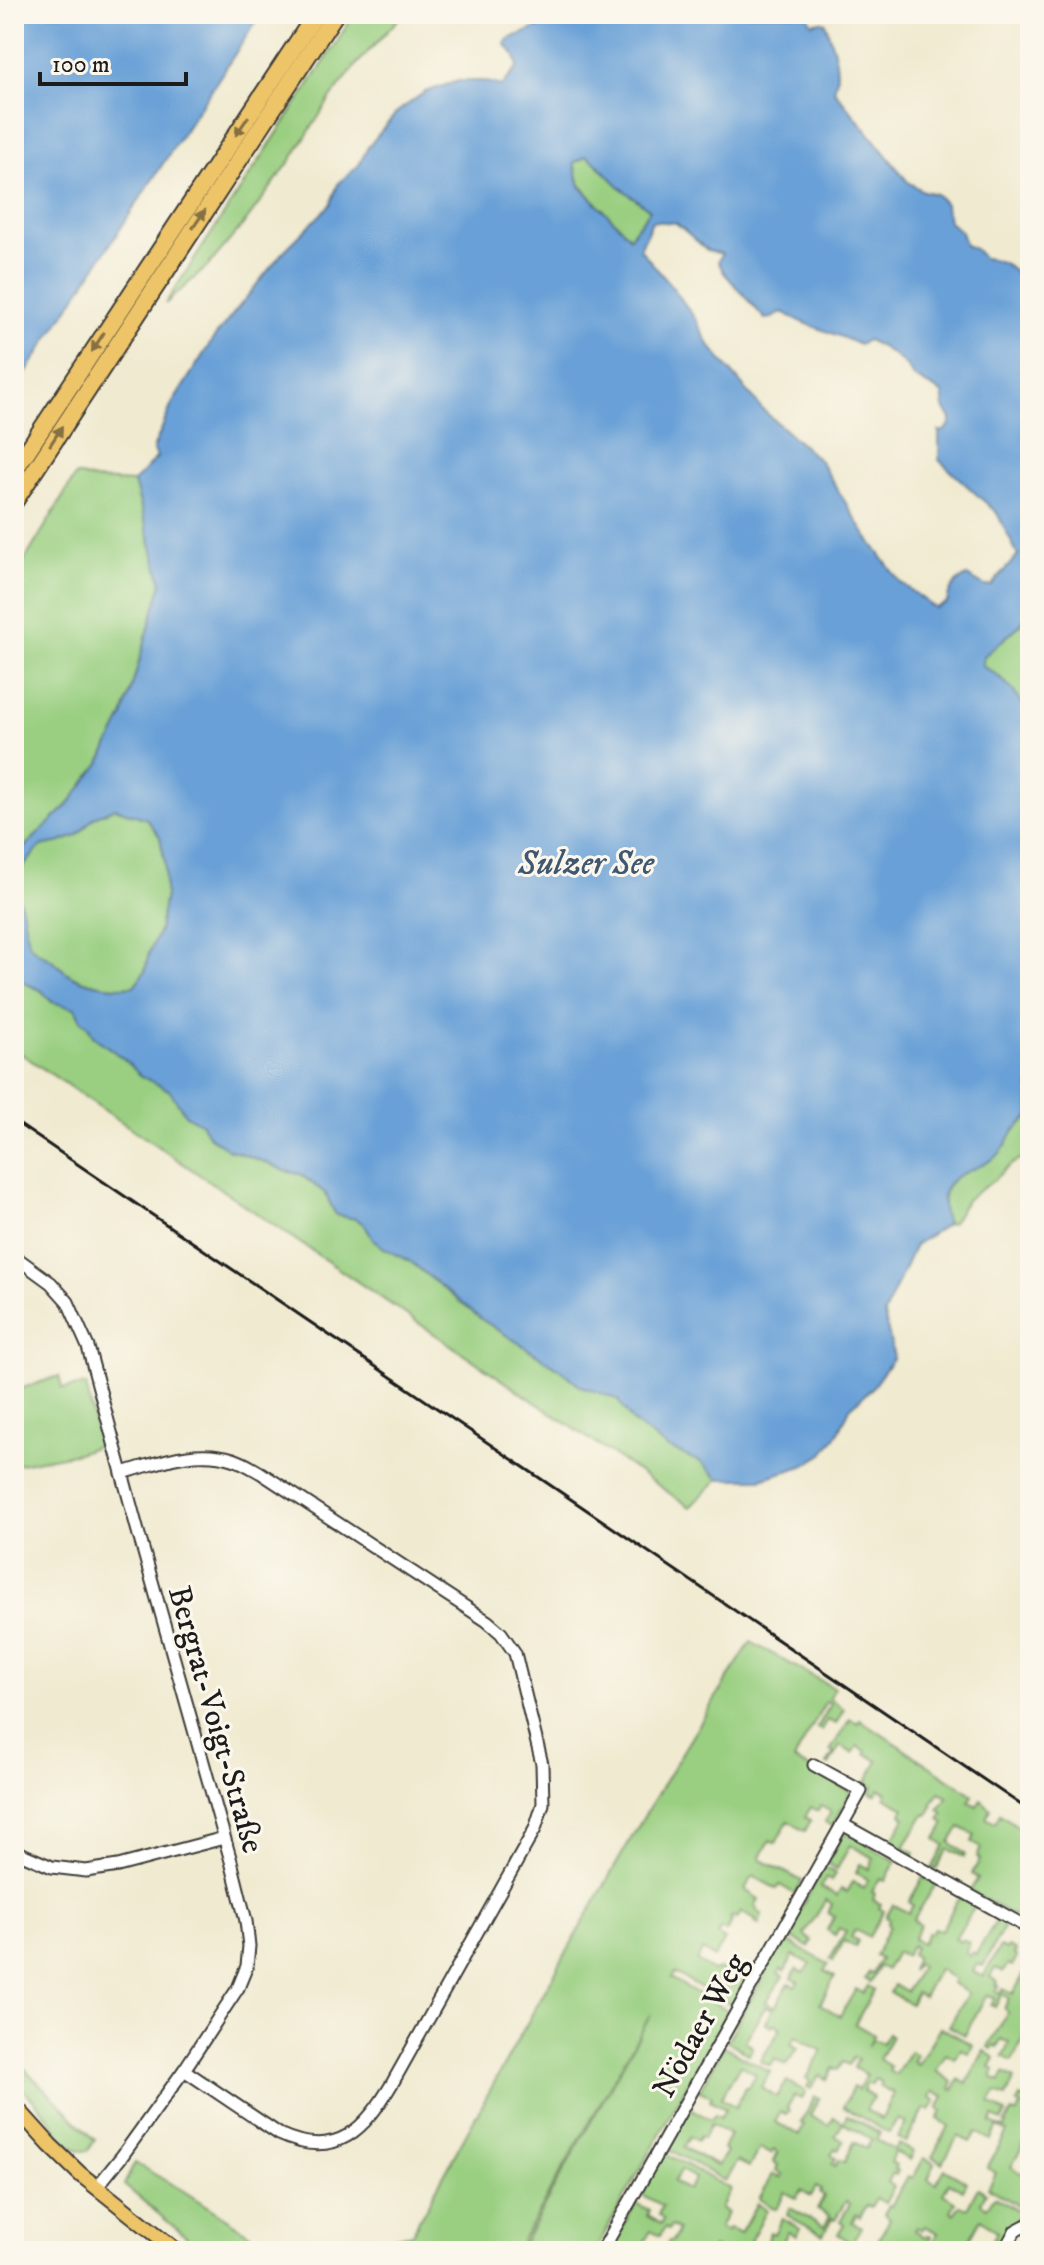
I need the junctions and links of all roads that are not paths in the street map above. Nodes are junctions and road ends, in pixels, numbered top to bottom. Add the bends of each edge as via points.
1 (316, 14) edge
2 (335, 14) edge
3 (14, 471) edge
4 (14, 502) edge
5 (14, 1256) edge
6 (122, 1473) junction
7 (814, 1765) dead end
8 (842, 1824) junction
9 (224, 1838) junction
10 (14, 1849) edge
11 (1030, 1929) edge
12 (184, 2070) junction
13 (14, 2105) edge
14 (97, 2187) junction
15 (1030, 2223) edge
16 (177, 2251) edge
17 (602, 2251) edge
18 (1004, 2251) edge

1 -> 3 highway
4 -> 2 highway
5 - 6 street, Bergrat-Voigt-Straße via 51,1283 80,1324
6 - 9 street, Bergrat-Voigt-Straße
6 - 12 street via 186,1455 236,1459 487,1621 515,1653 542,1764 543,1804 535,1829 363,2126 321,2144 292,2140
7 - 8 street, Nödaer Weg via 861,1791
8 - 11 street
8 - 17 street, Nödaer Weg
9 - 10 street via 86,1871 52,1867
9 - 12 street, Bergrat-Voigt-Straße via 246,1921 247,1966
12 - 14 street, Bergrat-Voigt-Straße
13 - 14 main road
14 - 16 main road
15 - 18 street via 1015,2231

